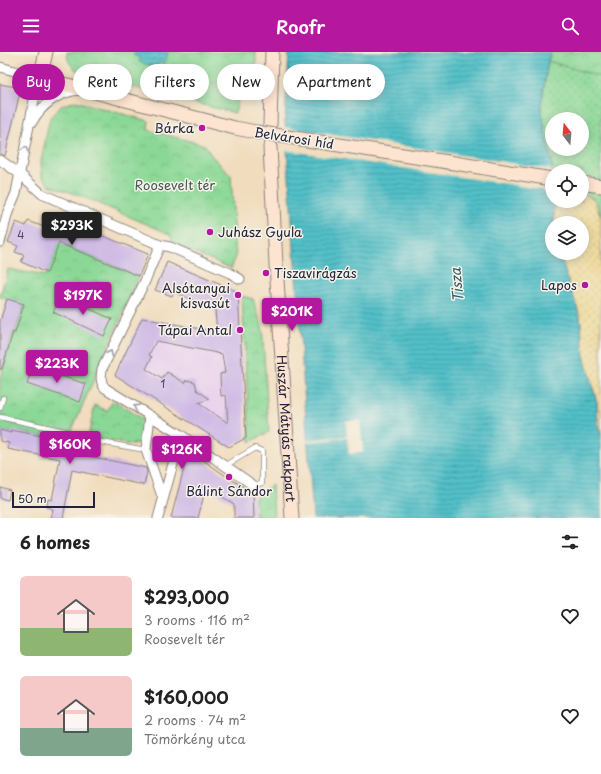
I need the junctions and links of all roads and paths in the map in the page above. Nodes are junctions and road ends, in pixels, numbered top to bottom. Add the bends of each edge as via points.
1 (46, 52) edge
2 (272, 52) edge
3 (43, 64) edge
4 (0, 67) edge
5 (12, 70) edge
6 (73, 92) edge
7 (34, 100) edge
8 (128, 100) edge
9 (30, 125) junction
10 (270, 125) dead end
11 (270, 147) dead end
12 (0, 160) edge
13 (20, 174) junction
14 (545, 177) edge
15 (589, 184) edge
16 (601, 186) edge
17 (0, 242) edge
18 (160, 245) junction
19 (240, 279) dead end
20 (3, 398) dead end
21 (0, 408) edge
22 (150, 416) junction
23 (0, 417) edge
24 (181, 435) junction
25 (146, 450) junction
26 (224, 466) junction
27 (253, 485) joint
28 (163, 499) junction
29 (158, 518) edge
30 (292, 518) edge

1 - 3 street
2 - 10 street
4 - 5 street
6 - 9 street via 49,102
7 - 9 street
8 - 14 street, Belvárosi híd, bridge via 256,132
13 -> 9 street
11 - 30 street, Huszár Mátyás rakpart
12 - 13 street
13 - 17 street
13 - 18 street via 42,194
15 - 16 street
18 - 19 street via 170,247
22 -> 18 street via 105,388 101,380 102,369
20 - 21 lane
22 - 24 street
22 - 25 street
23 - 25 lane via 69,432 83,439
24 - 26 street
24 - 28 street
25 - 28 street
26 - 27 street
26 - 27 lane via 254,448 262,451 262,484
28 - 29 street

